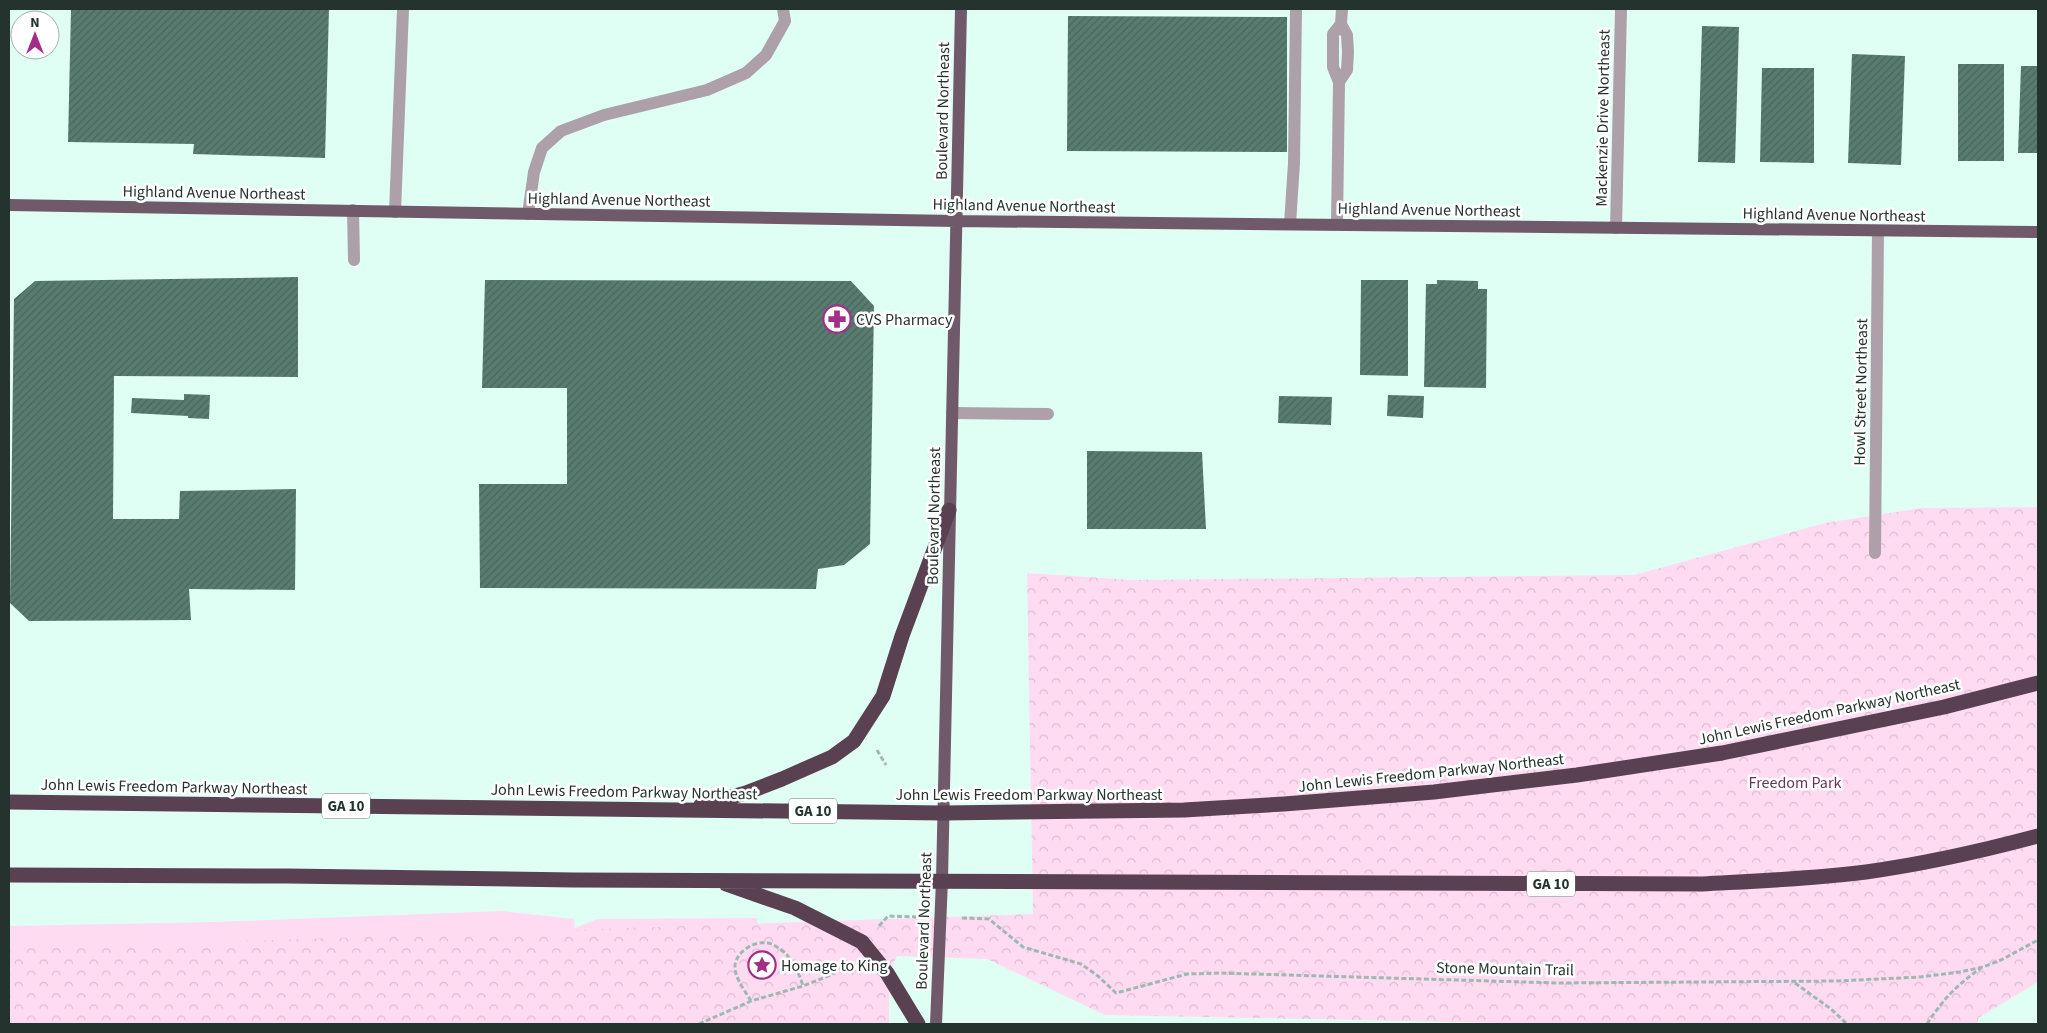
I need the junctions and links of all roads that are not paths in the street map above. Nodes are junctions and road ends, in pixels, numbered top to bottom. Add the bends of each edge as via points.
1 (403, 9) edge
2 (783, 9) edge
3 (961, 9) edge
4 (1296, 9) edge
5 (1342, 9) edge
6 (1621, 9) edge
7 (9, 204) edge
8 (353, 210) junction
9 (395, 212) junction
10 (528, 214) junction
11 (956, 221) junction
12 (1290, 224) junction
13 (1337, 224) junction
14 (1616, 228) junction
15 (1878, 230) junction
16 (2038, 232) edge
17 (354, 260) dead end
18 (952, 413) junction
19 (1048, 414) dead end
20 (949, 510) junction
21 (1875, 553) dead end
22 (2038, 683) edge
23 (9, 802) edge
24 (682, 810) junction
25 (943, 813) junction
26 (2038, 836) edge
27 (9, 875) edge
28 (715, 880) junction
29 (942, 880) junction
30 (918, 1024) edge
31 (936, 1024) edge

1 - 9 street
2 - 10 street via 785,22 766,55 746,73 707,90 604,115 561,131 542,148 534,172
3 - 11 main road, Boulevard Northeast
4 - 12 street
5 - 13 street via 1341,24 1333,34 1332,67 1339,82
6 - 14 street, Mackenzie Drive Northeast
7 - 8 main road, Highland Avenue Northeast
8 - 9 main road, Highland Avenue Northeast
8 - 17 street
9 - 10 main road, Highland Avenue Northeast
10 - 11 main road, Highland Avenue Northeast
11 - 12 main road, Highland Avenue Northeast
11 - 18 main road, Boulevard Northeast
12 - 13 main road, Highland Avenue Northeast
13 - 14 main road, Highland Avenue Northeast
14 - 15 main road, Highland Avenue Northeast
15 - 16 main road, Highland Avenue Northeast
15 - 21 street, Howl Street Northeast
18 - 19 street
18 - 20 main road, Boulevard Northeast
20 - 24 highway via 883,696 854,741 832,757 782,779 746,793
20 - 25 main road, Boulevard Northeast
22 - 25 highway, John Lewis Freedom Parkway Northeast / GA 10 via 1944,707 1722,753 1434,792 1184,810
23 - 24 highway, John Lewis Freedom Parkway Northeast / GA 10
24 - 25 highway, John Lewis Freedom Parkway Northeast / GA 10
25 - 29 main road, Boulevard Northeast
26 - 29 highway, GA 10 via 1970,854 1866,872 1702,884
27 - 28 highway, GA 10
28 - 29 highway, GA 10
28 - 30 highway via 795,908 862,942 887,973
29 - 31 main road, Boulevard Northeast

